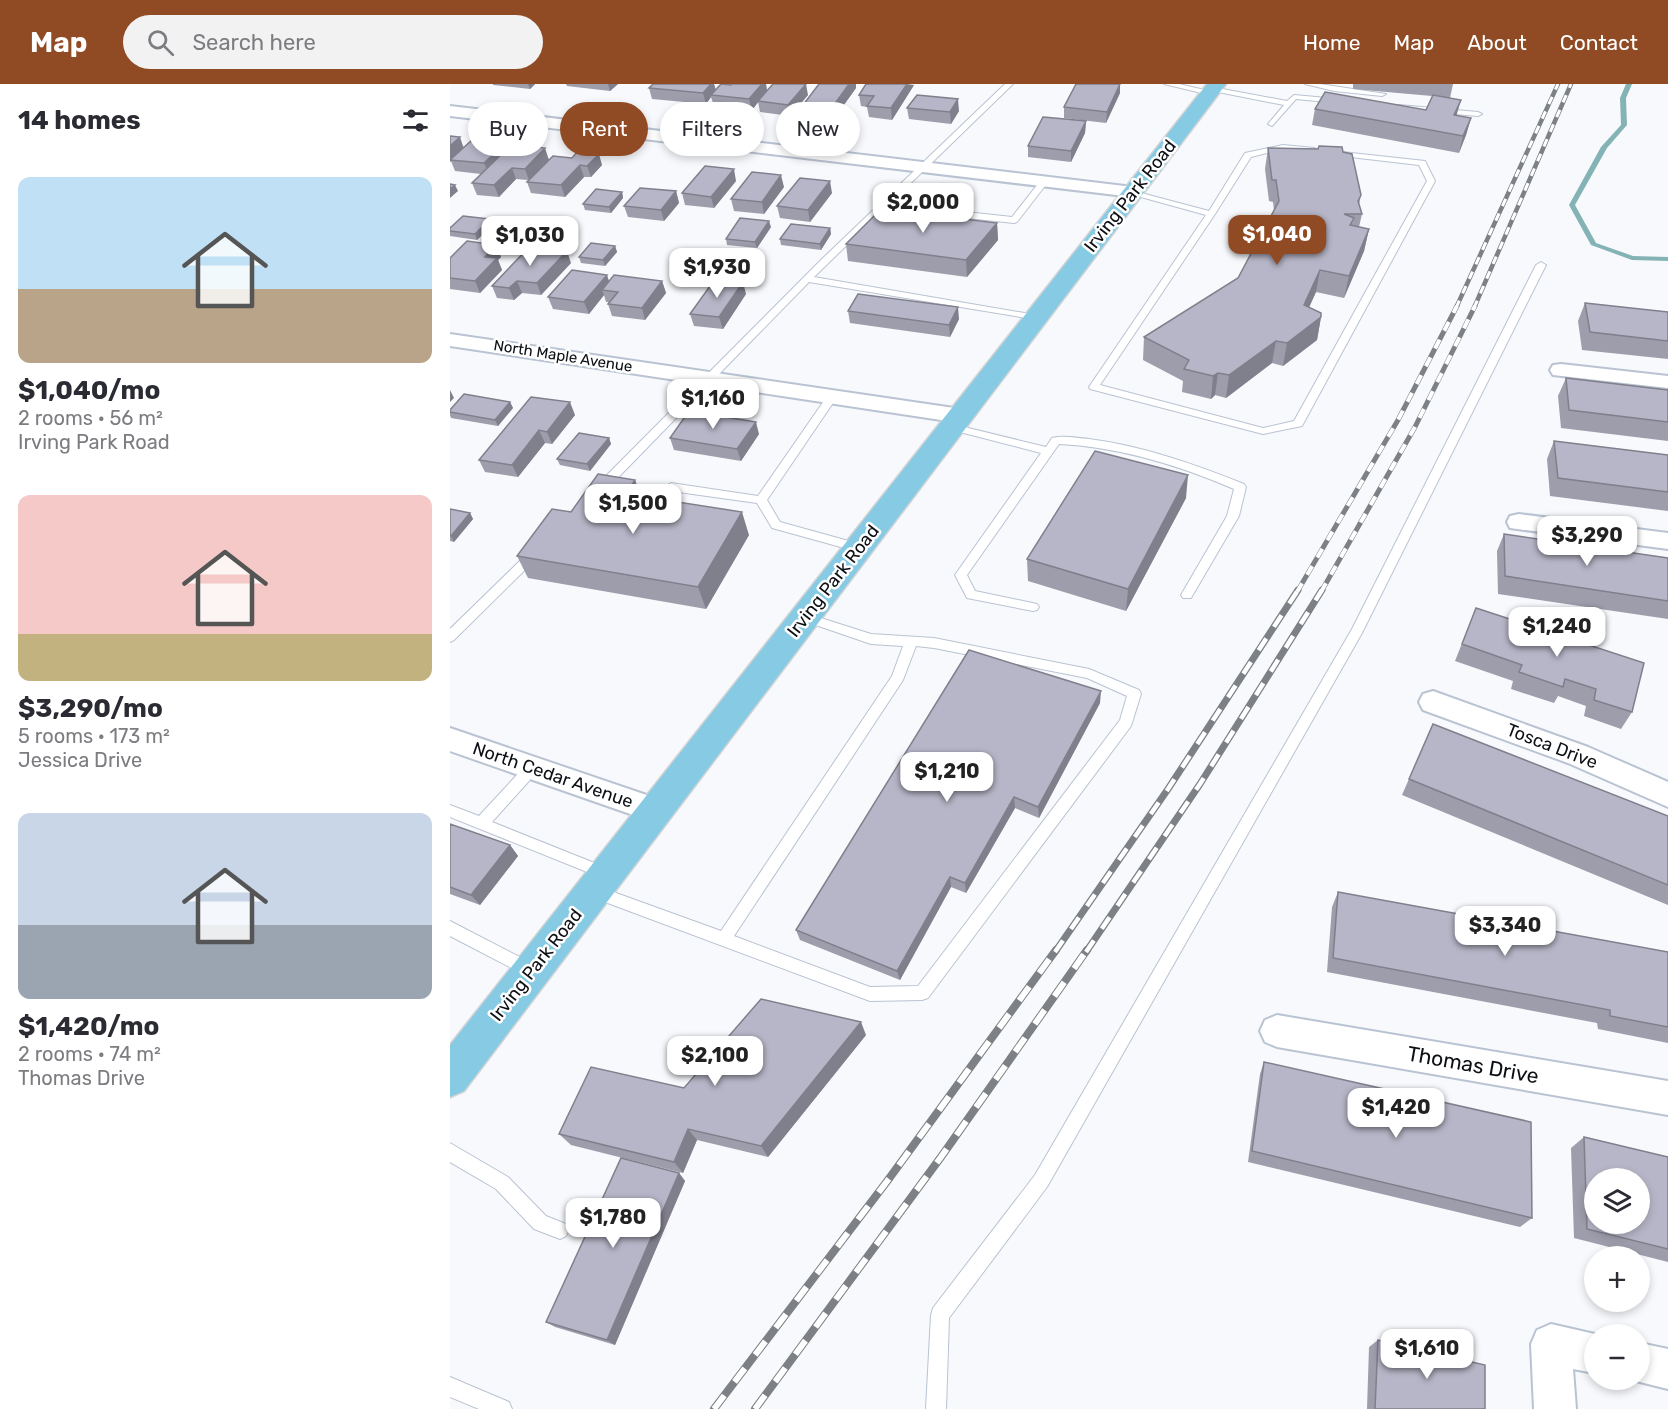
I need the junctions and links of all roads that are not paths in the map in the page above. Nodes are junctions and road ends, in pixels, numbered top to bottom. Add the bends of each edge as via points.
1 (1009, 84) edge
2 (1168, 84) edge
3 (1309, 84) edge
4 (1213, 89) edge
5 (1382, 94) dead end
6 (1352, 102) edge
7 (1288, 104) junction
8 (1386, 105) edge
9 (450, 111) edge
10 (1478, 114) dead end
11 (1272, 124) dead end
12 (923, 167) junction
13 (1044, 182) junction
14 (1133, 192) junction
15 (920, 210) dead end
16 (1210, 214) junction
17 (1542, 265) dead end
18 (808, 279) junction
19 (1036, 318) junction
20 (450, 340) edge
21 (1561, 370) dead end
22 (711, 379) junction
23 (1668, 382) edge
24 (832, 397) junction
25 (956, 421) junction
26 (1048, 451) junction
27 (671, 487) dead end
28 (593, 495) edge
29 (761, 500) junction
30 (1519, 522) dead end
31 (1668, 541) edge
32 (543, 545) edge
33 (859, 548) junction
34 (1187, 595) dead end
35 (1033, 607) dead end
36 (805, 617) junction
37 (450, 637) edge
38 (911, 642) junction
39 (1433, 702) dead end
40 (450, 739) edge
41 (532, 768) junction
42 (1668, 795) edge
43 (450, 811) edge
44 (656, 811) junction
45 (481, 824) junction
46 (600, 882) junction
47 (450, 928) edge
48 (724, 939) junction
49 (532, 971) junction
50 (1277, 1031) dead end
51 (456, 1059) edge
52 (1668, 1098) edge
53 (450, 1152) edge
54 (560, 1230) dead end
55 (1584, 1351) edge
56 (1650, 1365) edge
57 (1668, 1369) edge
58 (450, 1387) edge
59 (942, 1408) edge
60 (502, 1409) edge
61 (1555, 1409) edge

1 - 12 lane
2 - 4 lane
3 - 5 lane
4 - 7 lane
4 - 14 main road, Irving Park Road
6 - 7 lane via 1294,97
7 - 11 lane
8 - 10 lane
9 - 12 street
12 - 13 street
12 - 18 lane
13 - 14 street
13 - 15 lane via 1014,220
14 - 16 lane
14 - 19 main road, Irving Park Road
16 - 16 lane via 1248,155 1283,147 1422,163 1431,181 1298,424 1263,431 1094,387
17 - 59 lane via 1352,640 1041,1181 940,1315
18 - 19 lane
18 - 22 lane
19 - 25 main road, Irving Park Road
20 - 22 street, North Maple Avenue
21 - 23 street
22 - 24 street, North Maple Avenue
22 - 28 lane
24 - 25 street, North Maple Avenue
24 - 29 lane
25 - 26 lane
25 - 33 main road, Irving Park Road
26 - 34 lane via 1056,440 1082,440 1194,467 1240,487 1233,516
26 - 35 lane via 961,575 971,595
27 - 29 lane
29 - 33 lane via 776,525
30 - 31 street
32 - 37 lane
33 - 36 main road, Irving Park Road
36 - 38 lane via 871,639
36 - 44 main road, Irving Park Road
38 - 48 lane via 898,677
38 - 48 lane via 934,643 1089,674 1134,694 1126,722 922,993 870,994
39 - 42 street, Tosca Drive via 1578,755
40 - 41 street, North Cedar Avenue
41 - 44 street, North Cedar Avenue
41 - 45 lane
43 - 45 lane
44 - 46 main road, Irving Park Road
45 - 46 lane
46 - 48 lane
46 - 49 main road, Irving Park Road
47 - 49 lane
49 - 51 main road, Irving Park Road
50 - 52 street, Thomas Drive
53 - 54 lane via 502,1183 540,1223
55 - 61 street via 1551,1344
56 - 57 street
58 - 60 lane

